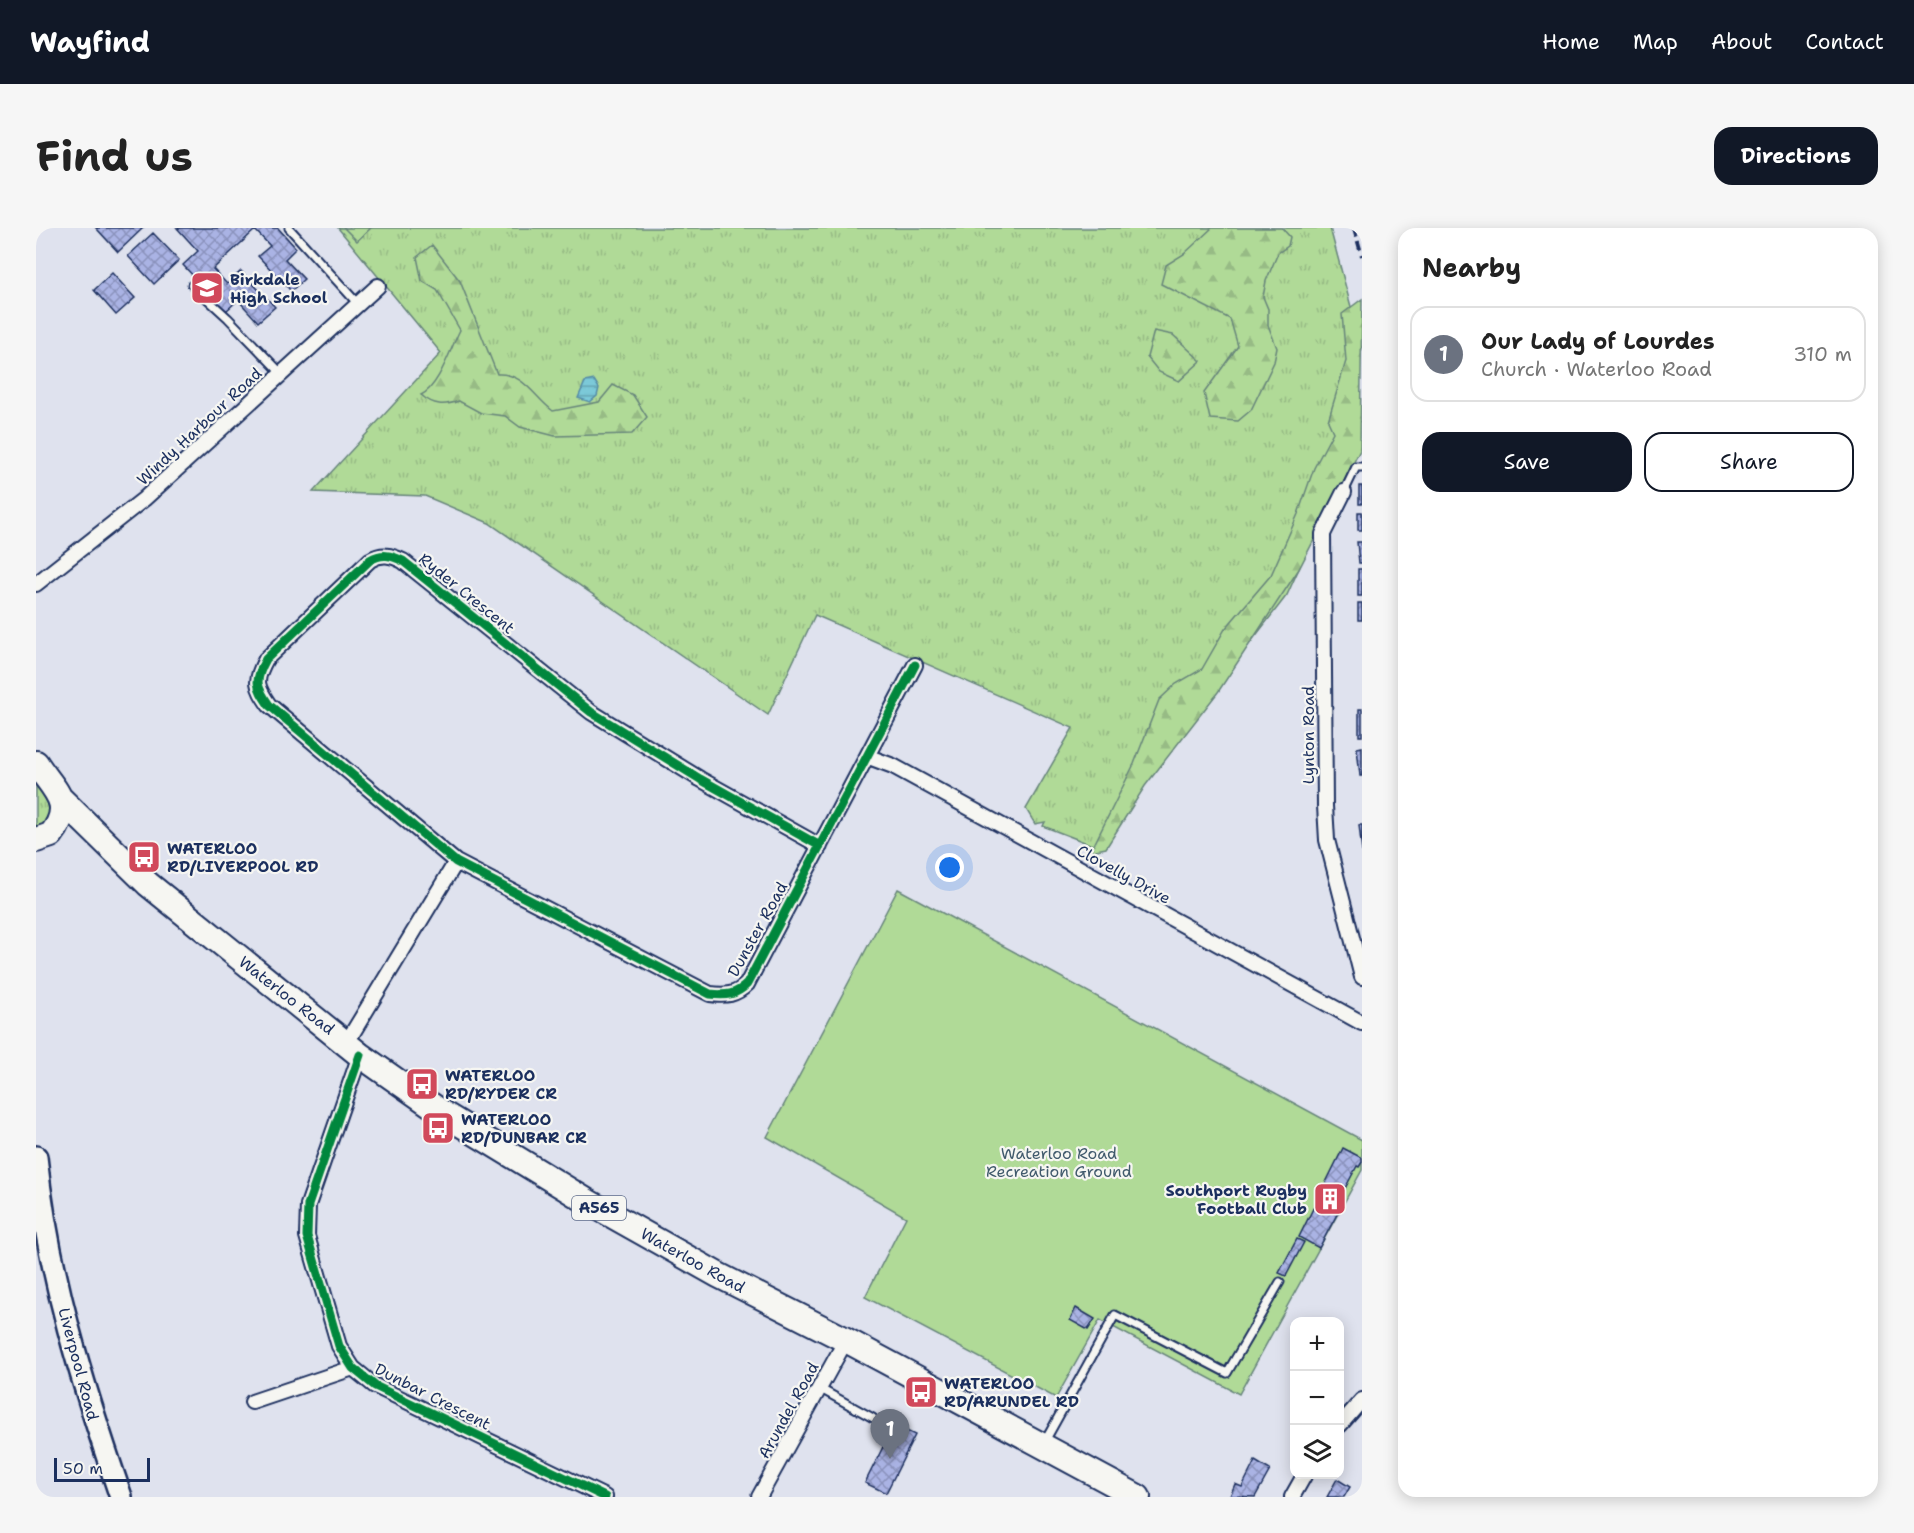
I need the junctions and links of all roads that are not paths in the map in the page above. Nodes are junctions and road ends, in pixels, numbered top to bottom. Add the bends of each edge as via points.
1 (289, 228) edge
2 (192, 285) dead end
3 (378, 286) dead end
4 (358, 304) junction
5 (281, 373) junction
6 (1362, 466) edge
7 (1344, 492) joint
8 (37, 583) edge
9 (915, 665) dead end
10 (869, 757) junction
11 (36, 763) edge
12 (60, 798) junction
13 (40, 839) edge
14 (106, 846) junction
15 (820, 846) junction
16 (456, 862) junction
17 (1362, 977) edge
18 (1362, 1023) edge
19 (353, 1048) junction
20 (36, 1157) edge
21 (1280, 1282) dead end
22 (846, 1340) junction
23 (353, 1368) junction
24 (819, 1388) junction
25 (1362, 1400) edge
26 (252, 1402) dead end
27 (873, 1418) dead end
28 (1344, 1420) edge
29 (1043, 1446) junction
30 (1302, 1479) edge
31 (121, 1497) edge
32 (605, 1497) edge
33 (759, 1497) edge
34 (1138, 1497) edge
35 (1292, 1497) edge

1 - 4 lane
2 - 5 lane
3 - 4 street, Windy Harbour Road
4 - 5 street, Windy Harbour Road
5 - 8 street, Windy Harbour Road via 144,499
6 - 7 lane via 1351,473
7 - 17 street, Lynton Road via 1323,534 1325,806 1327,840
9 - 10 street, Dunster Road
10 - 15 street, Dunster Road
10 - 18 street, Clovelly Drive via 893,766
11 - 12 highway, A565
12 - 13 highway, A565 via 61,819
12 - 14 highway, Waterloo Road / A565 via 93,828
13 - 14 highway, Waterloo Road / A565 via 77,835
14 - 19 highway, Waterloo Road / A565
15 - 16 street, Dunster Road via 747,984 739,992 725,996 710,994
15 - 16 street, Ryder Crescent via 591,712 403,561 392,555 378,555 266,659 259,673 258,689 269,705
16 - 19 street
19 - 22 highway, Waterloo Road / A565 via 444,1114 590,1203 718,1275
19 - 23 street, Dunbar Crescent via 306,1222 336,1337
20 - 31 main road, Liverpool Road via 43,1223 83,1388
21 - 29 lane via 1227,1373 1115,1315
22 - 24 street, Arundel Road
22 - 29 highway, Waterloo Road / A565
23 - 26 street
23 - 32 street, Dunbar Crescent via 375,1386
24 - 27 lane
24 - 33 street, Arundel Road
25 - 28 street
29 - 34 highway, Waterloo Road / A565
30 - 35 street

